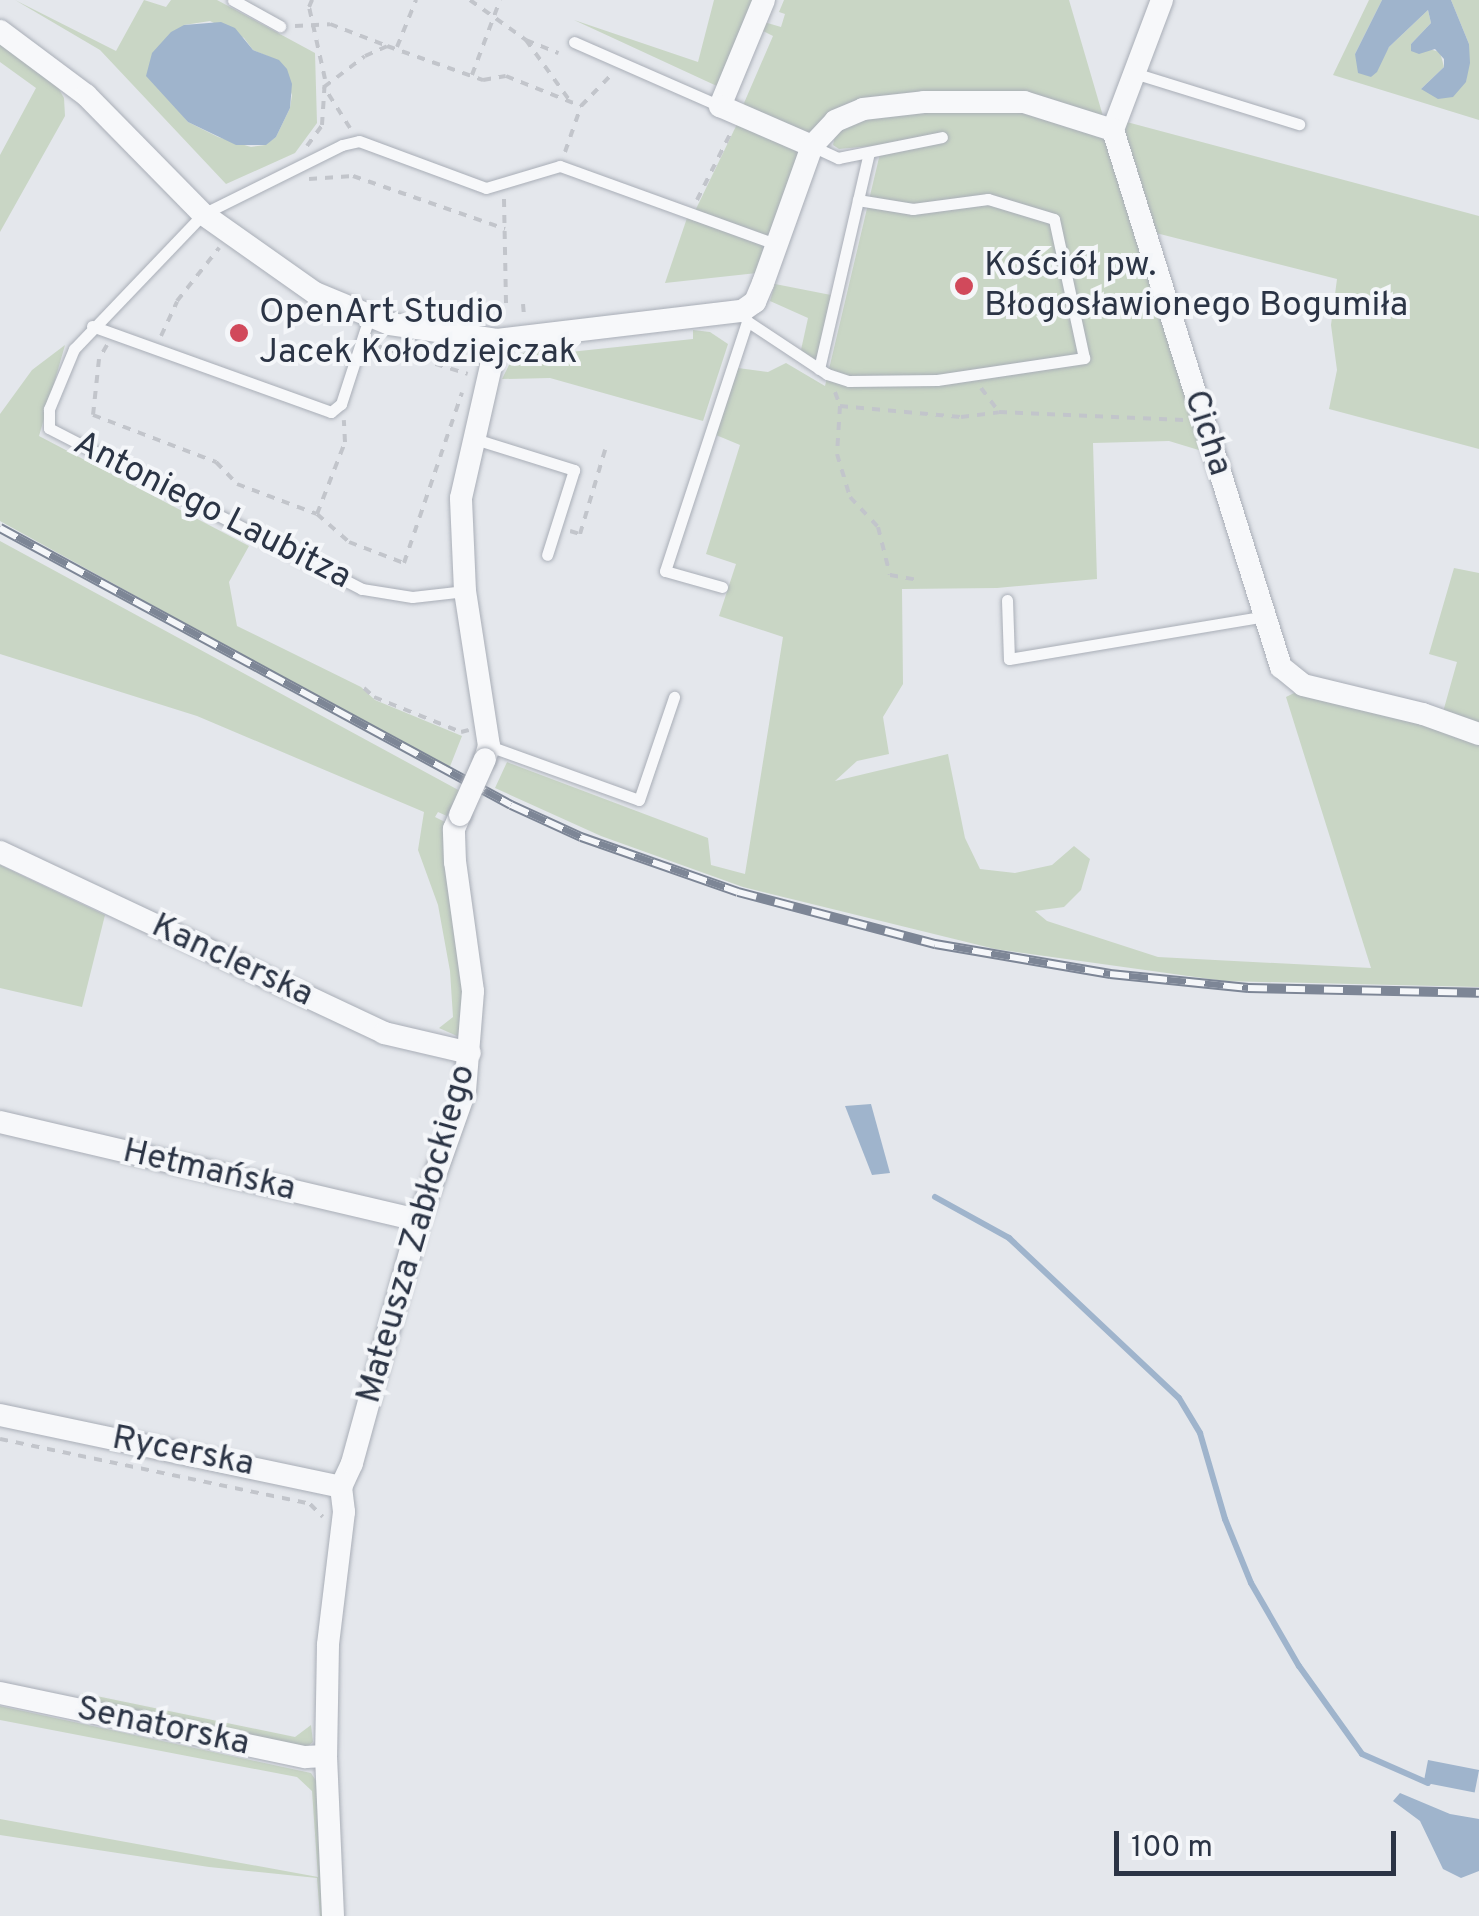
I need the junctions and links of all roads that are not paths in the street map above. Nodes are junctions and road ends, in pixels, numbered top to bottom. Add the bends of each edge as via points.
1 (233, 0) edge
2 (764, 0) edge
3 (1162, 0) edge
4 (280, 26) road end
5 (0, 31) edge
6 (574, 42) dead end
7 (1134, 73) junction
8 (730, 110) junction
9 (1299, 124) dead end
10 (1113, 130) junction
11 (942, 138) dead end
12 (812, 146) junction
13 (869, 153) junction
14 (858, 200) junction
15 (203, 214) junction
16 (778, 245) junction
17 (744, 316) junction
18 (369, 318) junction
19 (92, 326) junction
20 (497, 340) junction
21 (823, 371) junction
22 (474, 439) junction
23 (547, 555) dead end
24 (722, 586) dead end
25 (465, 591) junction
26 (1007, 600) dead end
27 (1265, 616) junction
28 (674, 697) dead end
29 (1479, 734) edge
30 (487, 744) junction
31 (0, 852) edge
32 (470, 1053) junction
33 (0, 1122) edge
34 (418, 1220) junction
35 (0, 1416) edge
36 (341, 1487) junction
37 (0, 1693) edge
38 (326, 1756) junction
39 (333, 1916) edge

1 - 4 lane
2 - 8 street
3 - 7 street
5 - 15 street via 86,95
6 - 8 lane
7 - 9 lane
7 - 10 street
8 - 12 street
10 - 12 street via 1024,102 924,102 863,108 835,121
10 - 27 street, Cicha
11 - 13 lane
12 - 13 lane via 838,158
12 - 16 street
13 - 14 lane
14 - 21 lane
14 - 21 lane via 913,210 988,200 1054,219 1084,358 937,380 850,381
15 - 16 lane, Antoniego Laubitza via 359,142 486,188 560,166
15 - 18 street via 302,285
15 - 19 lane, Antoniego Laubitza
16 - 17 street
17 - 20 street
17 - 21 lane
17 - 24 lane via 666,571
18 - 19 lane via 331,412
18 - 20 street
19 - 25 lane, Antoniego Laubitza via 74,348 49,410 49,428 362,589 412,597
20 - 22 street
22 - 23 lane via 574,470
22 - 25 street via 461,498
25 - 30 street
26 - 27 lane via 1009,658
27 - 29 street, Cicha via 1281,668 1303,685
28 - 30 lane via 639,800
30 - 32 street, Mateusza Zabłockiego, bridge via 454,829 473,992
31 - 32 street, Kanclerska via 384,1033
32 - 34 street, Mateusza Zabłockiego via 465,1090
33 - 34 street, Hetmańska
34 - 36 street, Mateusza Zabłockiego
35 - 36 street, Rycerska
36 - 38 street
37 - 38 street, Senatorska via 304,1757
38 - 39 street

